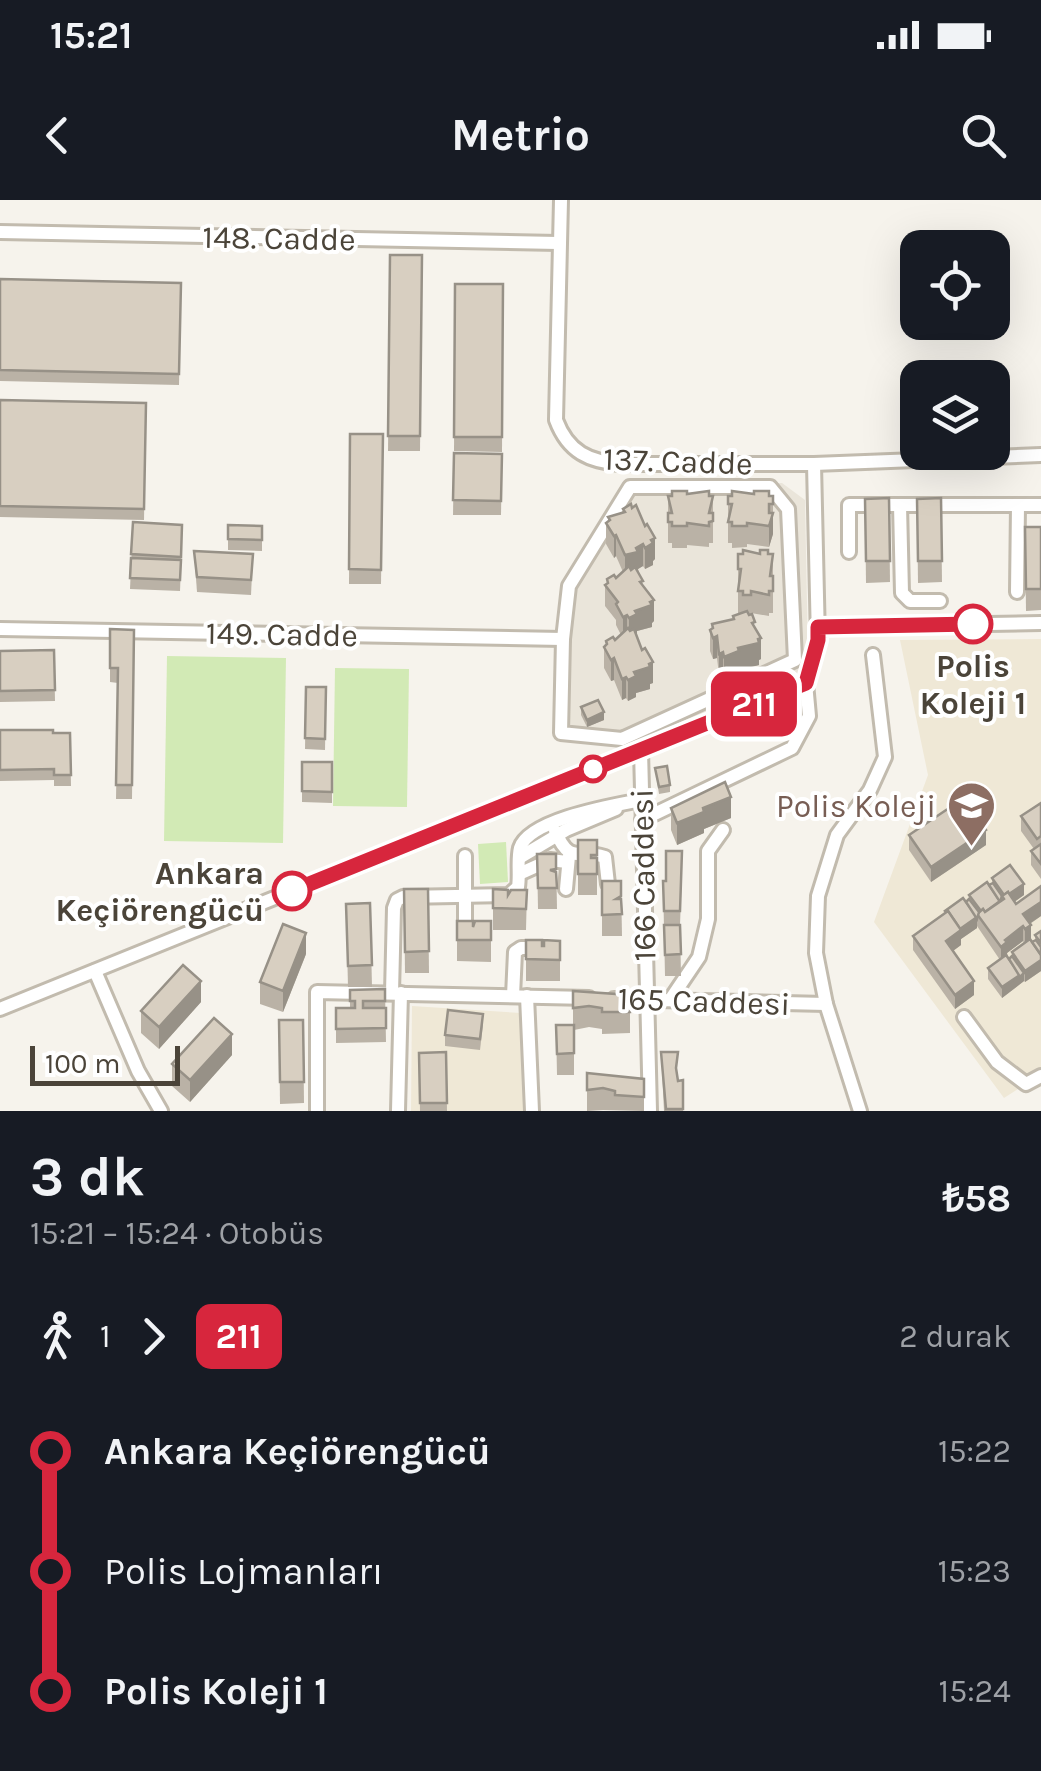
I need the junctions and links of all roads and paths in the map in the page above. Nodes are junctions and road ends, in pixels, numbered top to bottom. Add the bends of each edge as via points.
1 (560, 200) edge
2 (0, 232) edge
3 (558, 243) junction
4 (1041, 455) edge
5 (814, 464) junction
6 (900, 505) junction
7 (1018, 505) junction
8 (1041, 505) edge
9 (815, 507) junction
10 (788, 509) junction
11 (849, 552) dead end
12 (1018, 592) dead end
13 (940, 601) dead end
14 (1041, 622) edge
15 (818, 627) junction
16 (0, 629) edge
17 (564, 639) junction
18 (872, 656) dead end
19 (806, 683) junction
20 (641, 750) junction
21 (642, 800) junction
22 (642, 820) junction
23 (555, 829) junction
24 (723, 830) dead end
25 (465, 856) dead end
26 (569, 858) junction
27 (520, 874) junction
28 (608, 884) edge
29 (566, 889) dead end
30 (465, 896) junction
31 (465, 927) edge
32 (549, 948) edge
33 (96, 971) junction
34 (397, 993) junction
35 (520, 996) junction
36 (646, 1000) junction
37 (670, 1000) junction
38 (826, 1004) junction
39 (0, 1010) edge
40 (964, 1017) dead end
41 (1041, 1076) edge
42 (161, 1111) edge
43 (317, 1111) edge
44 (398, 1111) edge
45 (532, 1111) edge
46 (650, 1111) edge
47 (860, 1111) edge

1 - 3 street, 137. Cadde
2 - 3 street, 148. Cadde
3 - 5 street, 137. Cadde via 556,420 577,452 622,464
4 - 5 street, 137. Cadde
5 - 9 street
6 - 7 street
6 - 11 street via 848,505
6 - 13 street via 904,595
7 - 8 street
7 - 12 street
9 - 10 street
9 - 15 street
10 - 17 street via 770,487 630,487 569,586
10 - 17 street via 796,660 622,738 560,733
14 - 15 street
15 - 19 street
16 - 17 street, 149. Cadde
18 - 38 street via 884,757 870,790 837,835 818,896 816,952
19 - 20 street
19 - 22 street via 809,716 792,748
20 - 21 street, 166 Caddesi
20 - 33 street
21 - 22 street, 166 Caddesi
21 - 23 street via 590,809
22 - 36 street, 166 Caddesi
23 - 26 street
23 - 27 street via 526,838
24 - 37 street via 708,851 708,919 700,957
25 - 30 street
26 - 27 street
26 - 28 street via 602,855
26 - 29 street
27 - 30 street via 509,895
30 - 31 street
30 - 34 street via 396,900
32 - 35 street via 517,950
33 - 39 street
33 - 42 street
34 - 35 street, 165 Caddesi
34 - 43 street, 165 Caddesi via 317,992
34 - 44 street
35 - 36 street, 165 Caddesi
35 - 45 street
36 - 37 street, 165 Caddesi
36 - 46 street, 166 Caddesi
37 - 38 street, 165 Caddesi
38 - 47 street
40 - 41 street via 998,1062 1026,1084

